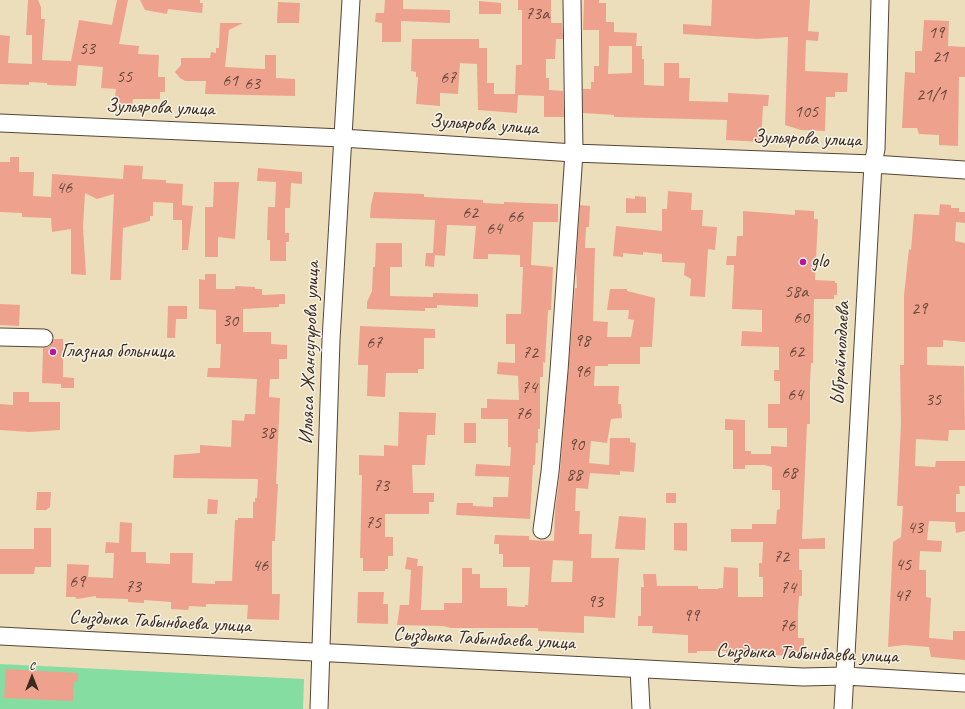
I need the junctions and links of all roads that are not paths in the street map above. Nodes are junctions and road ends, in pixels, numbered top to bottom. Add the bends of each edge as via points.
1 (351, 0) edge
2 (572, 0) edge
3 (880, 0) edge
4 (0, 123) edge
5 (342, 138) junction
6 (574, 153) junction
7 (873, 164) junction
8 (965, 170) edge
9 (0, 337) edge
10 (44, 338) dead end
11 (542, 530) dead end
12 (0, 636) edge
13 (321, 652) junction
14 (639, 669) junction
15 (845, 676) junction
16 (965, 683) edge
17 (318, 709) edge
18 (641, 709) edge
19 (843, 709) edge

1 - 5 street, Ильяса Жансугурова улица
2 - 6 street
3 - 7 street, Ыбраймолдаева via 876,149
4 - 5 street, Зульярова улица
5 - 6 street, Зульярова улица
5 - 13 street, Ильяса Жансугурова улица via 331,340
6 - 7 street, Зульярова улица
6 - 11 street via 559,371
7 - 8 street, Зульярова улица
7 - 15 street, Ыбраймолдаева
9 - 10 street
12 - 13 street, Сыздыка Табынбаева улица
13 - 14 street, Сыздыка Табынбаева улица
13 - 17 street, Ильяса Жансугурова улица
14 - 15 street, Сыздыка Табынбаева улица via 803,677
14 - 18 street
15 - 16 street, Сыздыка Табынбаева улица
15 - 19 street, Ыбраймолдаева

